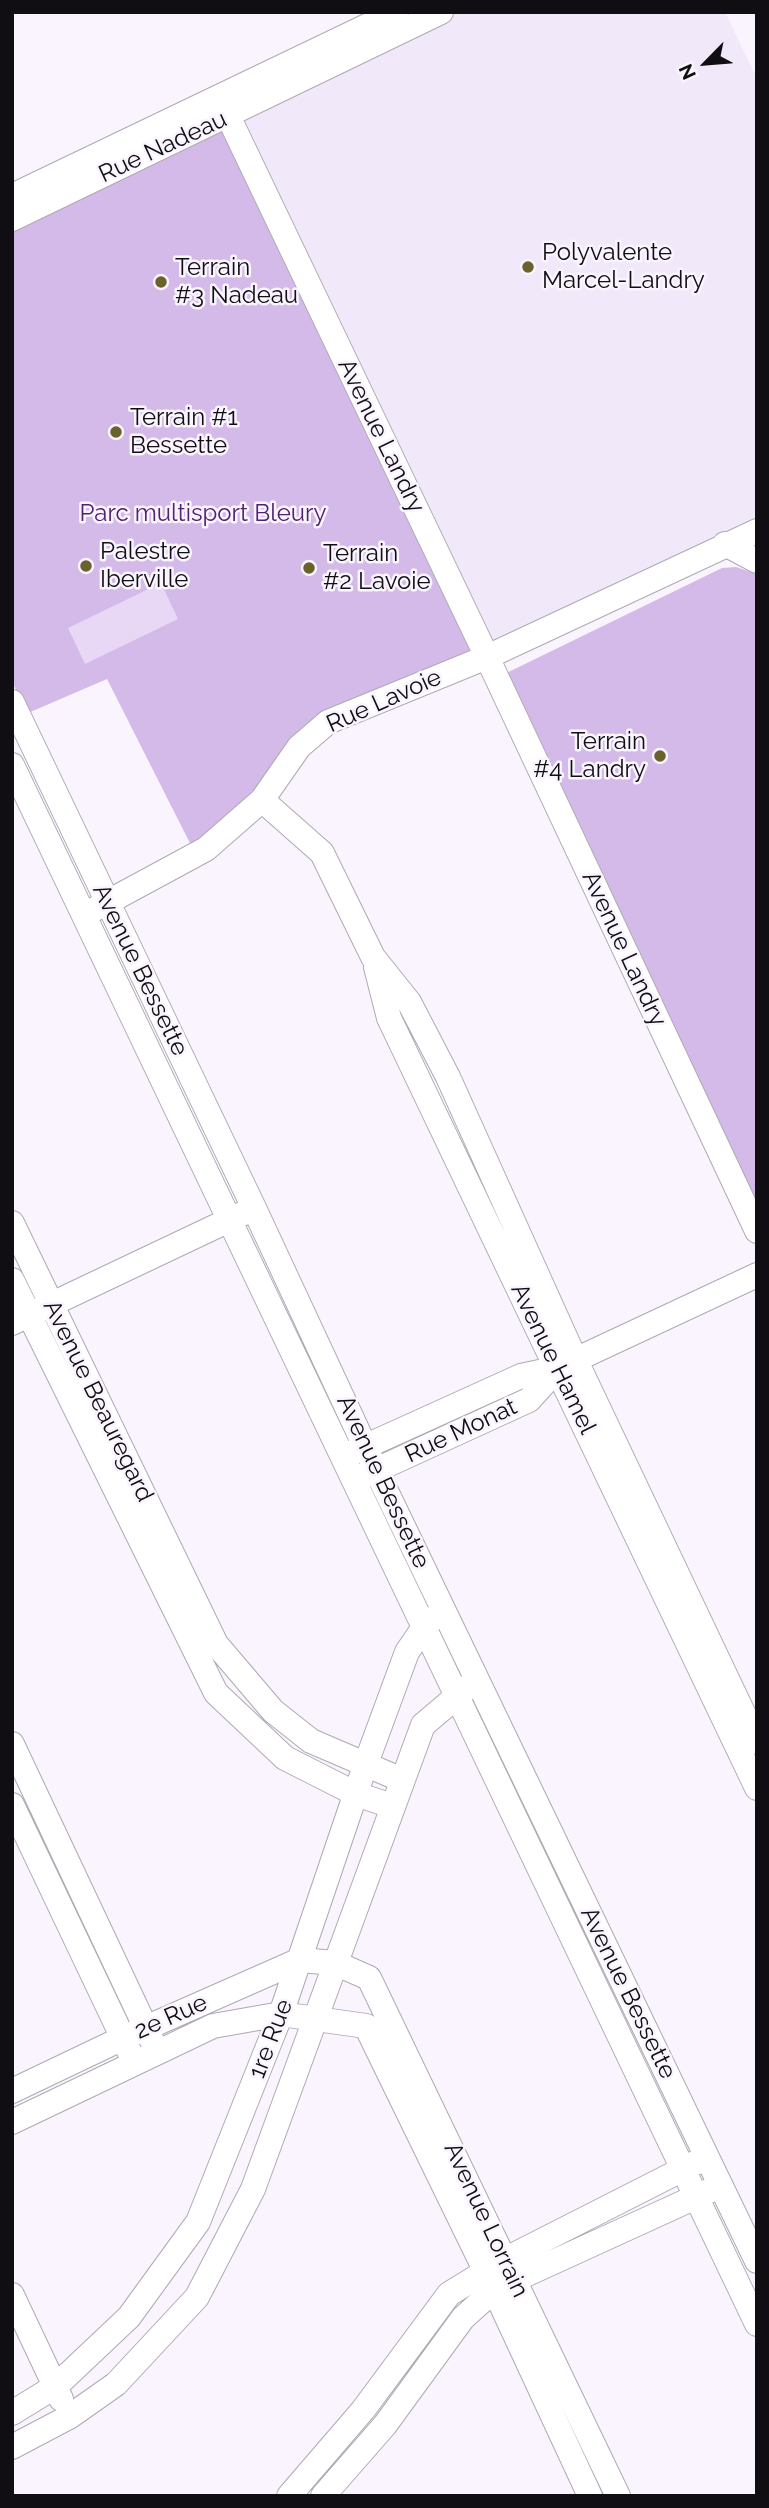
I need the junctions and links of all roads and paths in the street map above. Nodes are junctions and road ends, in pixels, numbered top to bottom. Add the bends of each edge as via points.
1 (396, 12) edge
2 (441, 12) edge
3 (309, 65) junction
4 (223, 107) junction
5 (12, 196) edge
6 (12, 219) edge
7 (757, 531) edge
8 (725, 544) junction
9 (757, 561) edge
10 (487, 657) junction
11 (12, 702) edge
12 (21, 742) edge
13 (44, 764) junction
14 (14, 773) edge
15 (262, 800) junction
16 (107, 902) junction
17 (84, 915) junction
18 (254, 1208) junction
19 (229, 1220) junction
20 (12, 1223) edge
21 (757, 1231) edge
22 (757, 1275) edge
23 (12, 1280) edge
24 (51, 1305) junction
25 (21, 1319) edge
26 (567, 1365) junction
27 (365, 1447) junction
28 (343, 1457) junction
29 (365, 1475) junction
30 (174, 1583) junction
31 (443, 1609) junction
32 (424, 1627) junction
33 (477, 1680) junction
34 (456, 1695) junction
35 (12, 1744) edge
36 (752, 1750) edge
37 (365, 1766) junction
38 (402, 1780) junction
39 (757, 1788) edge
40 (356, 1794) junction
41 (12, 1805) edge
42 (392, 1806) junction
43 (599, 1934) junction
44 (576, 1946) junction
45 (300, 1960) junction
46 (335, 1963) junction
47 (281, 2014) junction
48 (316, 2017) junction
49 (146, 2028) junction
50 (123, 2038) junction
51 (157, 2053) junction
52 (134, 2064) junction
53 (12, 2091) edge
54 (12, 2122) edge
55 (707, 2158) junction
56 (682, 2169) junction
57 (720, 2186) junction
58 (696, 2197) junction
59 (757, 2261) edge
60 (500, 2275) junction
61 (12, 2295) edge
62 (757, 2324) edge
63 (56, 2386) junction
64 (363, 2410) junction
65 (12, 2413) edge
66 (69, 2417) junction
67 (385, 2425) junction
68 (12, 2447) edge
69 (289, 2496) edge
70 (323, 2496) edge
71 (590, 2496) edge
72 (618, 2496) edge

1 - 3 street, Rue Nadeau
2 - 3 street, Rue Nadeau
3 - 4 street, Rue Nadeau
4 - 5 street, Rue Nadeau
4 - 6 street, Rue Nadeau
4 - 10 street, Avenue Landry
7 - 8 street, Rue Lavoie
8 - 9 street
8 - 10 street, Rue Lavoie
10 - 15 street, Rue Lavoie via 328,722 299,747
10 - 21 street, Avenue Landry
11 - 12 street, Avenue Bessette
12 - 13 street, Avenue Bessette
13 - 14 street
13 - 16 street, Avenue Bessette
14 - 17 street, Avenue Bessette
15 - 16 street, Rue Lavoie via 206,849
15 - 26 street, Avenue Hamel via 322,853 373,957 409,1002 448,1077
16 - 17 street, Rue Lavoie
16 - 18 street, Avenue Bessette
17 - 19 street, Avenue Bessette
18 - 19 street
18 - 27 street, Avenue Bessette
19 - 24 street
19 - 28 street, Avenue Bessette
20 - 24 street, Avenue Beauregard
22 - 26 street, Rue Monat
23 - 25 street, Avenue Beauregard
24 - 25 street
24 - 30 street, Avenue Beauregard
25 - 30 street, Avenue Beauregard
26 - 27 street, Rue Monat via 521,1376
26 - 29 street, Rue Monat via 529,1400
26 - 36 street, Avenue Hamel
27 - 28 street, Rue Monat
27 - 29 street, Avenue Bessette
28 - 29 street, Avenue Bessette
29 - 31 street, Avenue Bessette
29 - 32 street, Avenue Bessette
30 - 37 street, Avenue Beauregard via 216,1644 273,1711 311,1741
30 - 40 street, Avenue Beauregard via 216,1693 285,1758
31 - 32 street, 1re Rue
31 - 33 street, Avenue Bessette
32 - 34 street, Avenue Bessette
32 - 37 street, 1re Rue via 407,1653
33 - 34 street, 1re Rue
33 - 43 street, Avenue Bessette
34 - 38 street, 1re Rue via 423,1725
34 - 44 street, Avenue Bessette
35 - 49 street
36 - 39 street, Avenue Hamel
37 - 38 street, Avenue Beauregard
37 - 40 street, 1re Rue
38 - 42 street, 1re Rue
40 - 42 street, Avenue Beauregard
40 - 45 street, 1re Rue
41 - 50 street
42 - 46 street, 1re Rue
43 - 44 street
43 - 55 street, Avenue Bessette
44 - 56 street, Avenue Bessette
45 - 46 street, 2e Rue
45 - 47 street, 1re Rue
45 - 49 street, 2e Rue
46 - 48 street, 1re Rue
46 - 60 street, Avenue Lorrain via 369,1978
47 - 48 street, 2e Rue
47 - 51 street, 2e Rue via 213,2026
47 - 63 street, 1re Rue via 198,2222 129,2317
48 - 60 street, Avenue Lorrain via 366,2026
48 - 66 street, 1re Rue via 253,2189 197,2297 116,2384
49 - 50 street, 2e Rue
49 - 51 street
50 - 52 street
50 - 53 street, 2e Rue
51 - 52 street, 2e Rue
52 - 54 street, 2e Rue
55 - 56 street
55 - 57 street, Avenue Bessette
56 - 58 street, Avenue Bessette
56 - 60 street
57 - 58 street
57 - 59 street, Avenue Bessette
58 - 60 street
58 - 62 street, Avenue Bessette
60 - 64 street via 449,2294
60 - 67 street
60 - 71 street, Avenue Lorrain
60 - 72 street, Avenue Lorrain
61 - 63 street
63 - 65 street, 1re Rue
63 - 66 street
64 - 67 street
64 - 69 street
66 - 68 street, 1re Rue
67 - 70 street

